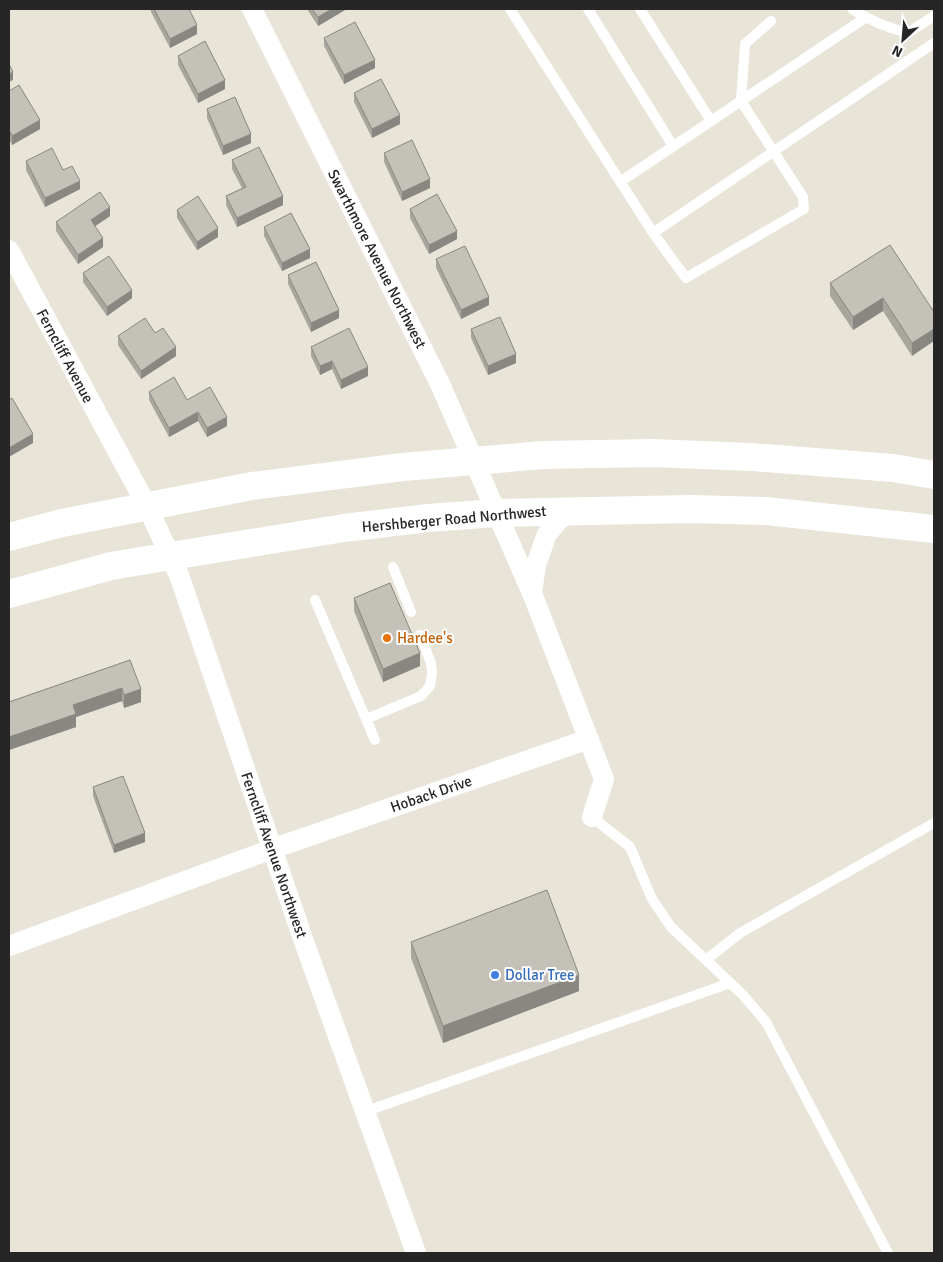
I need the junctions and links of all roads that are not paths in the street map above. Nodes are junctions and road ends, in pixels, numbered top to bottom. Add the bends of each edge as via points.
1 (252, 9) edge
2 (510, 9) edge
3 (588, 9) edge
4 (640, 9) edge
5 (852, 9) edge
6 (934, 16) edge
7 (865, 18) junction
8 (771, 21) dead end
9 (934, 43) edge
10 (741, 101) junction
11 (711, 121) junction
12 (673, 146) junction
13 (775, 153) junction
14 (620, 182) junction
15 (653, 234) junction
16 (9, 250) edge
17 (122, 461) joint
18 (474, 461) junction
19 (934, 475) edge
20 (147, 506) junction
21 (567, 511) junction
22 (496, 512) junction
23 (934, 529) edge
24 (9, 537) edge
25 (171, 556) junction
26 (393, 567) dead end
27 (532, 593) junction
28 (9, 594) edge
29 (315, 600) dead end
30 (411, 612) dead end
31 (420, 636) dead end
32 (366, 719) junction
33 (589, 739) junction
34 (375, 740) dead end
35 (592, 817) joint
36 (934, 823) edge
37 (272, 849) junction
38 (9, 946) edge
39 (706, 960) junction
40 (730, 983) junction
41 (364, 1112) junction
42 (416, 1253) edge
43 (888, 1253) edge

1 - 18 street, Swarthmore Avenue Northwest via 440,384
2 - 14 lane
3 - 12 lane
4 - 11 lane
5 - 7 lane
6 - 7 lane via 908,34
7 - 10 lane
8 - 10 lane via 746,44
9 - 13 lane
10 - 11 lane
10 - 13 lane
11 - 12 lane
12 - 14 lane
13 - 15 lane
13 - 15 lane via 803,197 804,209 686,278
14 - 15 lane
16 - 17 street, Ferncliff Avenue
17 - 20 street, Ferncliff Avenue Northwest
18 - 19 main road via 661,453 761,457 893,468
18 - 20 main road via 252,486
18 - 22 street, Swarthmore Avenue Northwest
20 - 24 main road
20 - 25 street, Ferncliff Avenue Northwest
21 - 22 main road, Hershberger Road Northwest
21 - 23 main road, Hershberger Road Northwest via 766,511
21 - 27 street via 547,534 536,565
22 - 25 main road, Hershberger Road Northwest via 344,528
22 - 27 street, Swarthmore Avenue Northwest
25 - 28 main road, Hershberger Road Northwest via 111,566
25 - 37 street, Ferncliff Avenue Northwest
26 - 30 lane
27 - 33 street, Swarthmore Avenue Northwest
29 - 32 lane
31 - 32 lane via 431,663 430,686 421,696
32 - 34 lane
33 - 35 street, Swarthmore Avenue Northwest via 604,779
33 - 37 street, Hoback Drive
35 - 39 lane via 630,846 652,899 671,927
36 - 39 lane via 740,933
37 - 38 street, Hoback Drive
37 - 41 street, Ferncliff Avenue Northwest
39 - 40 lane
40 - 41 lane
40 - 43 lane via 766,1022
41 - 42 street, Ferncliff Avenue Northwest

